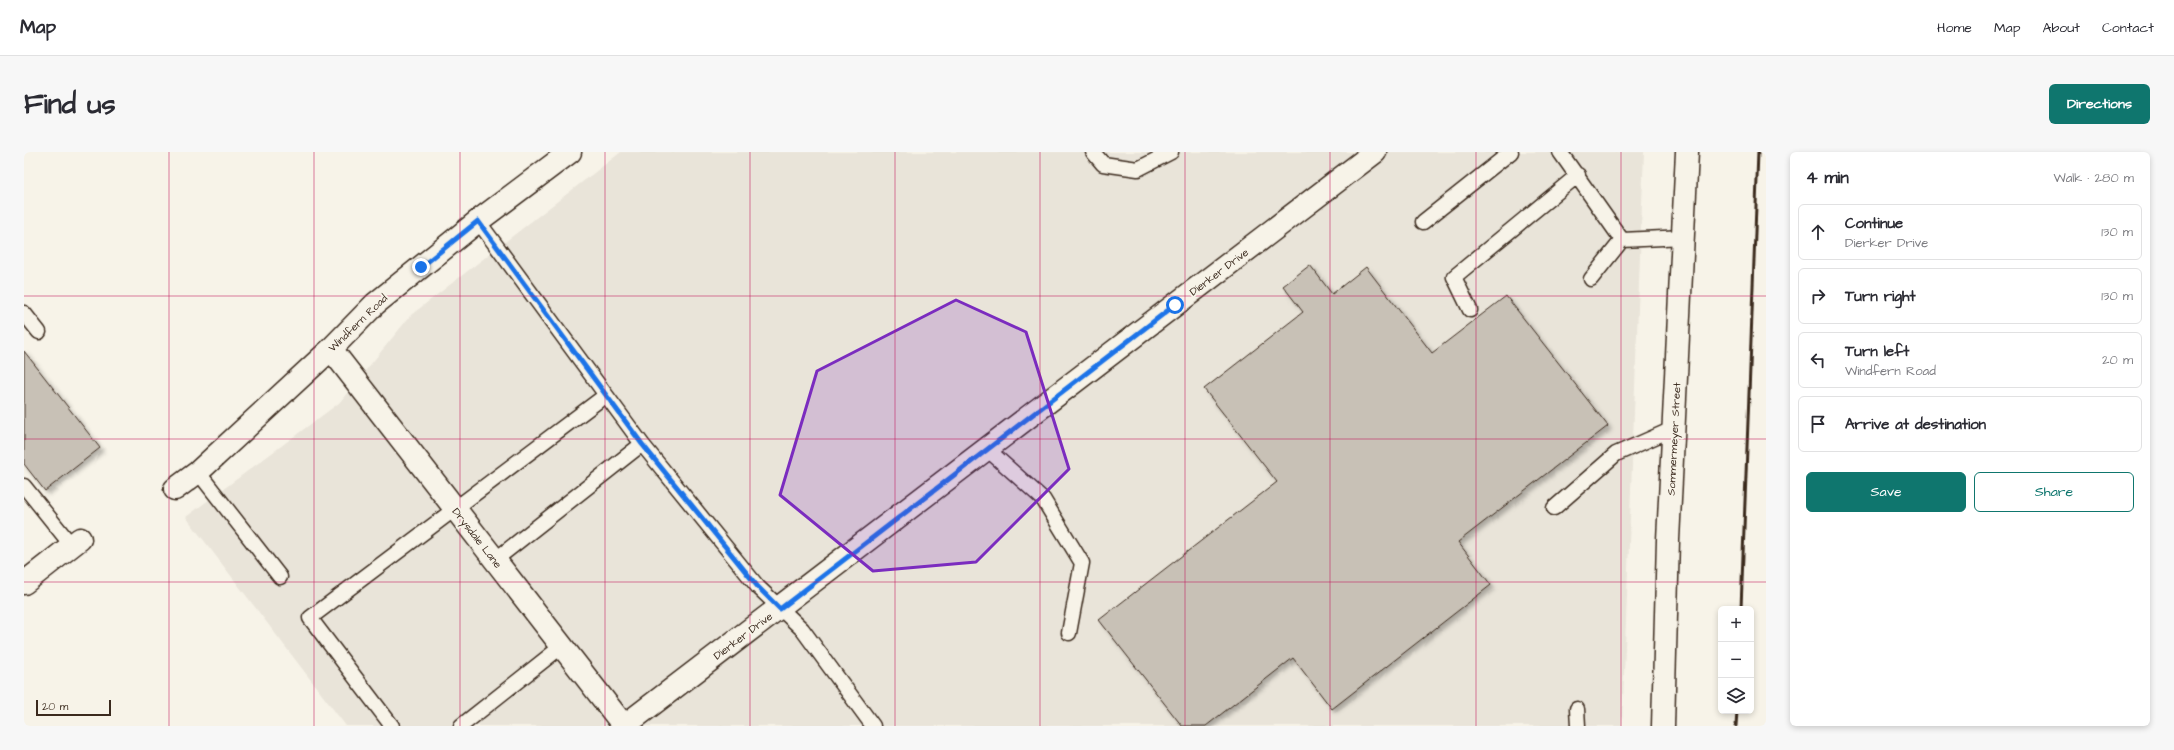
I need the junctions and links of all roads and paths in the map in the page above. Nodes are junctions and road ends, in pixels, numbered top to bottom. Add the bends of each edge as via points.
1 (570, 152) edge
2 (1094, 152) edge
3 (1171, 152) edge
4 (1375, 152) edge
5 (1511, 152) edge
6 (1560, 152) edge
7 (1687, 152) edge
8 (1578, 175) junction
9 (478, 221) junction
10 (1423, 222) dead end
11 (1684, 237) junction
12 (1622, 240) junction
13 (1591, 279) dead end
14 (1470, 310) dead end
15 (24, 313) edge
16 (39, 332) dead end
17 (331, 350) junction
18 (606, 395) junction
19 (1675, 428) junction
20 (642, 444) junction
21 (987, 449) junction
22 (198, 472) junction
23 (24, 486) edge
24 (175, 489) dead end
25 (454, 508) junction
26 (1554, 508) dead end
27 (76, 542) joint
28 (494, 560) junction
29 (280, 577) dead end
30 (24, 584) edge
31 (780, 609) junction
32 (1069, 633) dead end
33 (562, 646) junction
34 (1577, 709) dead end
35 (392, 726) edge
36 (461, 726) edge
37 (624, 726) edge
38 (873, 726) edge
39 (1578, 726) edge
40 (1663, 726) edge

1 - 9 street, Windfern Road
2 - 3 lane via 1103,164 1138,170
4 - 21 street, Dierker Drive
5 - 10 lane
6 - 8 lane
7 - 11 street, Sommermeyer Street
8 - 12 lane
8 - 14 lane via 1454,277
9 - 17 street, Windfern Road via 375,304
9 - 18 lane
11 - 12 lane
11 - 19 street, Sommermeyer Street
12 - 13 lane
15 - 16 lane
17 - 22 street, Windfern Road
17 - 25 street, Drysdale Lane
18 - 20 lane
18 - 25 lane
19 - 26 lane via 1616,454
19 - 40 street, Sommermeyer Street via 1668,540
20 - 28 lane
20 - 31 lane via 758,587
21 - 31 street, Dierker Drive
21 - 32 lane via 1043,499 1082,563
22 - 24 street, Windfern Road
22 - 29 lane
23 - 27 lane
25 - 28 street, Drysdale Lane
25 - 35 lane via 310,618
27 - 30 street
28 - 33 street, Drysdale Lane
31 - 37 street, Dierker Drive
31 - 38 lane via 802,629
33 - 36 lane
33 - 37 street, Drysdale Lane
34 - 39 lane

